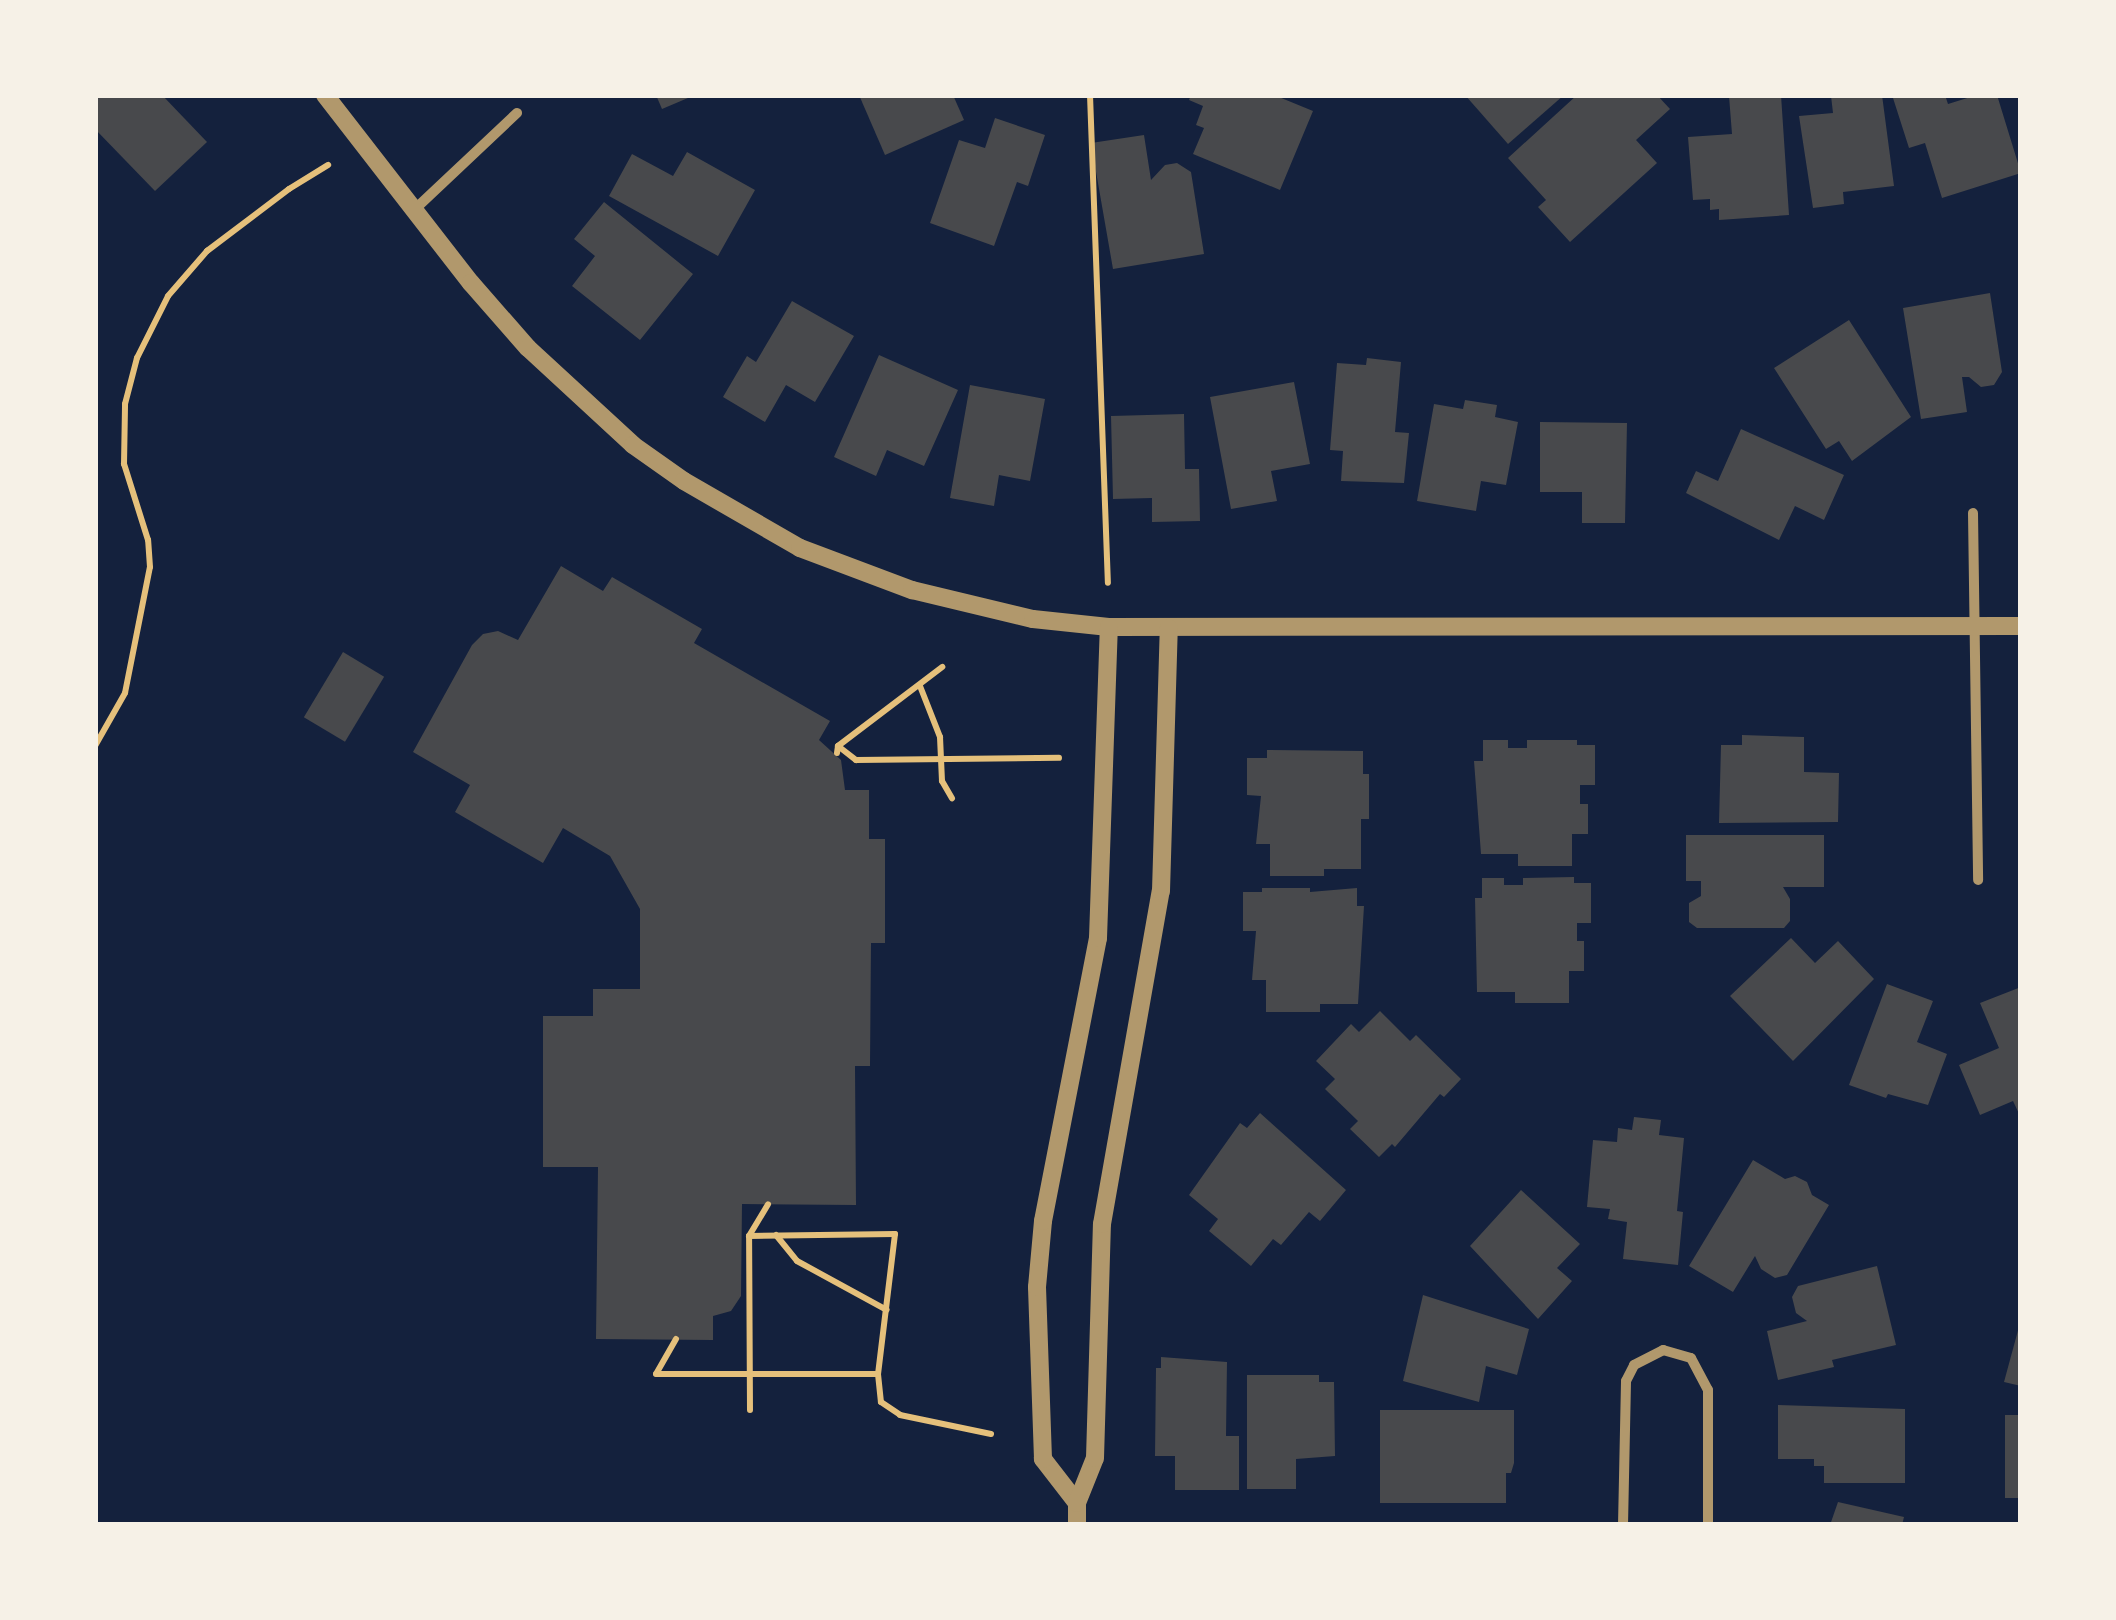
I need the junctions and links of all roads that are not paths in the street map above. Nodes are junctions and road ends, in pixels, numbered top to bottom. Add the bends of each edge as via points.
1 (325, 95) edge
2 (517, 114) dead end
3 (413, 212) junction
4 (1973, 514) dead end
5 (1976, 626) junction
6 (2021, 626) edge
7 (1109, 627) junction
8 (1169, 628) junction
9 (1978, 880) dead end
10 (1077, 1504) junction
11 (1077, 1525) edge
12 (1623, 1525) edge
13 (1708, 1525) edge

1 - 3 street
2 - 3 street
3 - 7 street via 528,348 620,433 740,515 816,555 912,590 1016,616
4 - 5 street
5 - 6 street
5 - 8 street
5 - 9 street
7 - 8 street
7 - 10 street via 1098,938 1043,1221 1037,1287 1043,1459
8 - 10 street via 1161,891 1102,1224 1095,1458
10 - 11 street
12 - 13 street via 1626,1381 1634,1365 1663,1350 1691,1358 1708,1390

